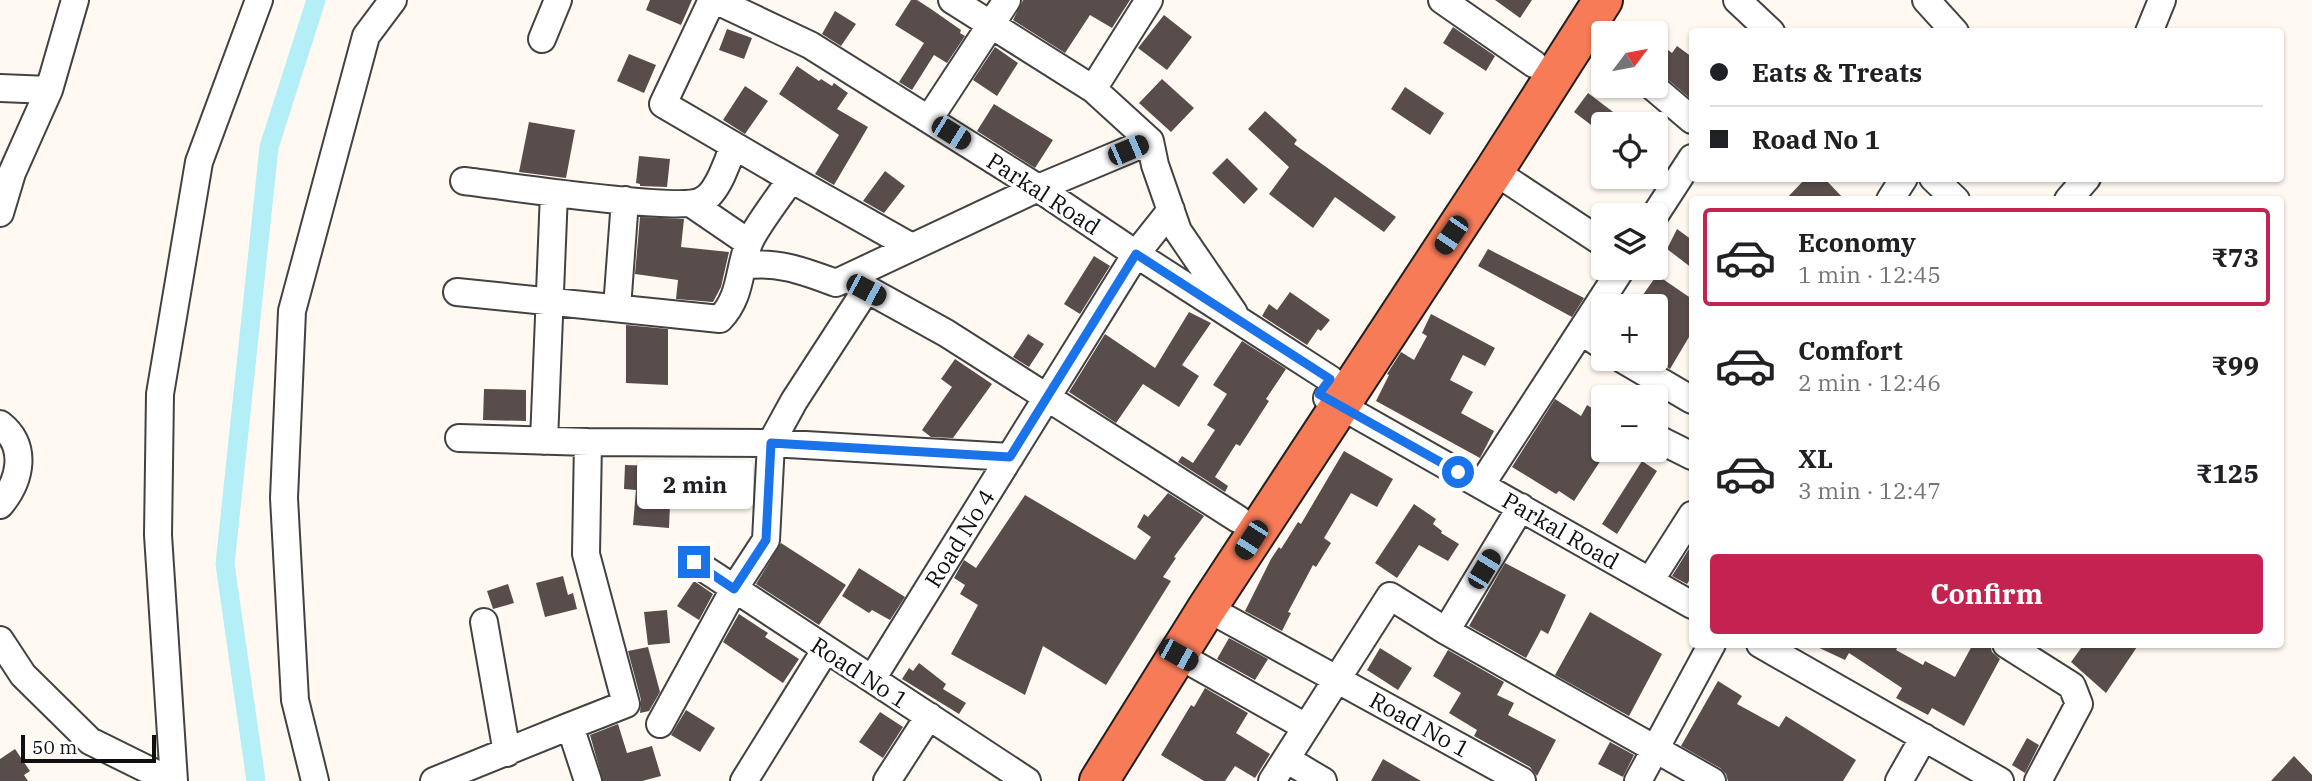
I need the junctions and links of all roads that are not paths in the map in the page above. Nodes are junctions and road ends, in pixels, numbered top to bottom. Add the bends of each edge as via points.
1 (75, 0) edge
2 (259, 0) edge
3 (393, 0) edge
4 (558, 0) edge
5 (713, 0) edge
6 (952, 0) edge
7 (1007, 0) edge
8 (1149, 0) edge
9 (1442, 0) edge
10 (1737, 0) edge
11 (1926, 0) edge
12 (2162, 0) edge
13 (1591, 19) edge
14 (990, 26) junction
15 (1767, 28) edge
16 (1951, 28) edge
17 (2151, 28) edge
18 (542, 39) dead end
19 (1534, 64) junction
20 (0, 88) edge
21 (1093, 89) junction
22 (49, 90) junction
23 (1666, 98) edge
24 (1689, 117) edge
25 (929, 119) junction
26 (1150, 141) junction
27 (733, 145) junction
28 (1689, 163) edge
29 (1494, 171) junction
30 (791, 180) junction
31 (464, 181) dead end
32 (1937, 182) edge
33 (2084, 182) edge
34 (1038, 188) junction
35 (554, 192) junction
36 (1952, 196) edge
37 (2071, 196) edge
38 (625, 200) junction
39 (1663, 203) edge
40 (692, 204) junction
41 (1171, 210) junction
42 (0, 213) edge
43 (1591, 235) edge
44 (911, 246) junction
45 (1136, 254) junction
46 (747, 255) junction
47 (1614, 280) edge
48 (857, 284) junction
49 (457, 292) dead end
50 (550, 301) junction
51 (617, 308) junction
52 (1242, 324) junction
53 (1581, 331) junction
54 (1591, 338) edge
55 (1642, 371) edge
56 (1329, 393) junction
57 (1047, 397) junction
58 (1689, 398) edge
59 (0, 424) edge
60 (459, 438) dead end
61 (544, 441) junction
62 (588, 442) junction
63 (771, 443) junction
64 (1668, 444) edge
65 (1689, 454) edge
66 (1010, 457) junction
67 (1481, 485) junction
68 (0, 505) edge
69 (1521, 508) junction
70 (1238, 519) junction
71 (1689, 520) edge
72 (694, 562) dead end
73 (1650, 581) junction
74 (734, 589) junction
75 (1689, 603) edge
76 (1207, 608) junction
77 (484, 622) dead end
78 (1446, 631) junction
79 (0, 640) edge
80 (1710, 648) edge
81 (1767, 648) edge
82 (2018, 648) edge
83 (826, 649) junction
84 (1178, 655) junction
85 (1338, 678) junction
86 (872, 679) junction
87 (929, 716) junction
88 (660, 724) dead end
89 (570, 726) junction
90 (1306, 727) junction
91 (1924, 737) junction
92 (1655, 749) junction
93 (507, 753) junction
94 (1279, 770) edge
95 (437, 780) edge
96 (172, 781) edge
97 (315, 781) edge
98 (588, 781) edge
99 (744, 781) edge
100 (887, 781) edge
101 (1027, 781) edge
102 (1074, 781) edge
103 (1099, 781) edge
104 (1323, 781) edge
105 (1522, 781) edge
106 (1638, 781) edge
107 (1712, 781) edge
108 (1899, 781) edge
109 (2000, 781) edge
110 (2038, 781) edge

1 - 22 street
2 - 96 street via 199,162 160,394 158,535
3 - 97 street via 366,36 292,311 284,498 295,700
4 - 18 street
5 - 25 street, Parkal Road via 810,45
5 - 27 street via 663,104
6 - 14 street
7 - 14 street
8 - 21 street
9 - 19 street
10 - 15 street
11 - 16 street
12 - 17 street
13 - 19 highway
13 - 29 highway
14 - 21 street
14 - 25 street
19 - 56 highway
20 - 22 street
21 - 26 street
22 - 42 street via 12,173
23 - 24 street
25 - 34 street, Parkal Road
26 - 34 street
26 - 41 street
27 - 30 street
27 - 40 street via 726,169 705,200
28 - 39 street
29 - 43 street
29 - 56 highway
30 - 44 street
30 - 46 street
31 - 35 street
32 - 36 street
33 - 37 street
34 - 44 street
34 - 45 street, Parkal Road
35 - 38 street
35 - 50 street
38 - 40 street
38 - 51 street
40 - 46 street
41 - 45 street, Road No 4
41 - 52 street via 1178,232
44 - 48 street
45 - 52 street, Parkal Road
45 - 57 street, Road No 4
46 - 48 street via 836,283
46 - 51 street via 738,290 720,319
47 - 53 street
48 - 57 street
48 - 63 street
49 - 50 street
50 - 51 street
50 - 61 street
52 - 56 street, Parkal Road
53 - 54 street
53 - 67 street
55 - 58 street
56 - 67 street, Parkal Road
56 - 70 highway
56 - 76 highway
57 - 66 street, Road No 4
57 - 70 street
59 - 68 street via 11,432 20,458 10,493
60 - 61 street
61 - 62 street
62 - 63 street
62 - 89 street via 586,554 626,704
63 - 66 street
63 - 74 street via 766,540
64 - 65 street
66 - 86 street, Road No 4
67 - 69 street, Parkal Road
69 - 73 street, Parkal Road
69 - 78 street
70 - 102 highway
71 - 73 street
72 - 74 street, Road No 1
73 - 75 street, Parkal Road
74 - 83 street, Road No 1
74 - 88 street
76 - 84 highway
76 - 85 street, Road No 1
77 - 93 street
78 - 85 street via 1390,596
78 - 92 street
79 - 96 street via 23,675 90,741
80 - 92 street
81 - 91 street
82 - 110 street via 2078,695 2079,704
83 - 86 street, Road No 1
83 - 99 street
84 - 90 street
84 - 103 highway
85 - 90 street
85 - 105 street, Road No 1
86 - 87 street, Road No 1
87 - 100 street
87 - 101 street, Road No 1
89 - 93 street
89 - 98 street
90 - 94 street
91 - 108 street
91 - 109 street
92 - 106 street
92 - 107 street
93 - 95 street
94 - 104 street

